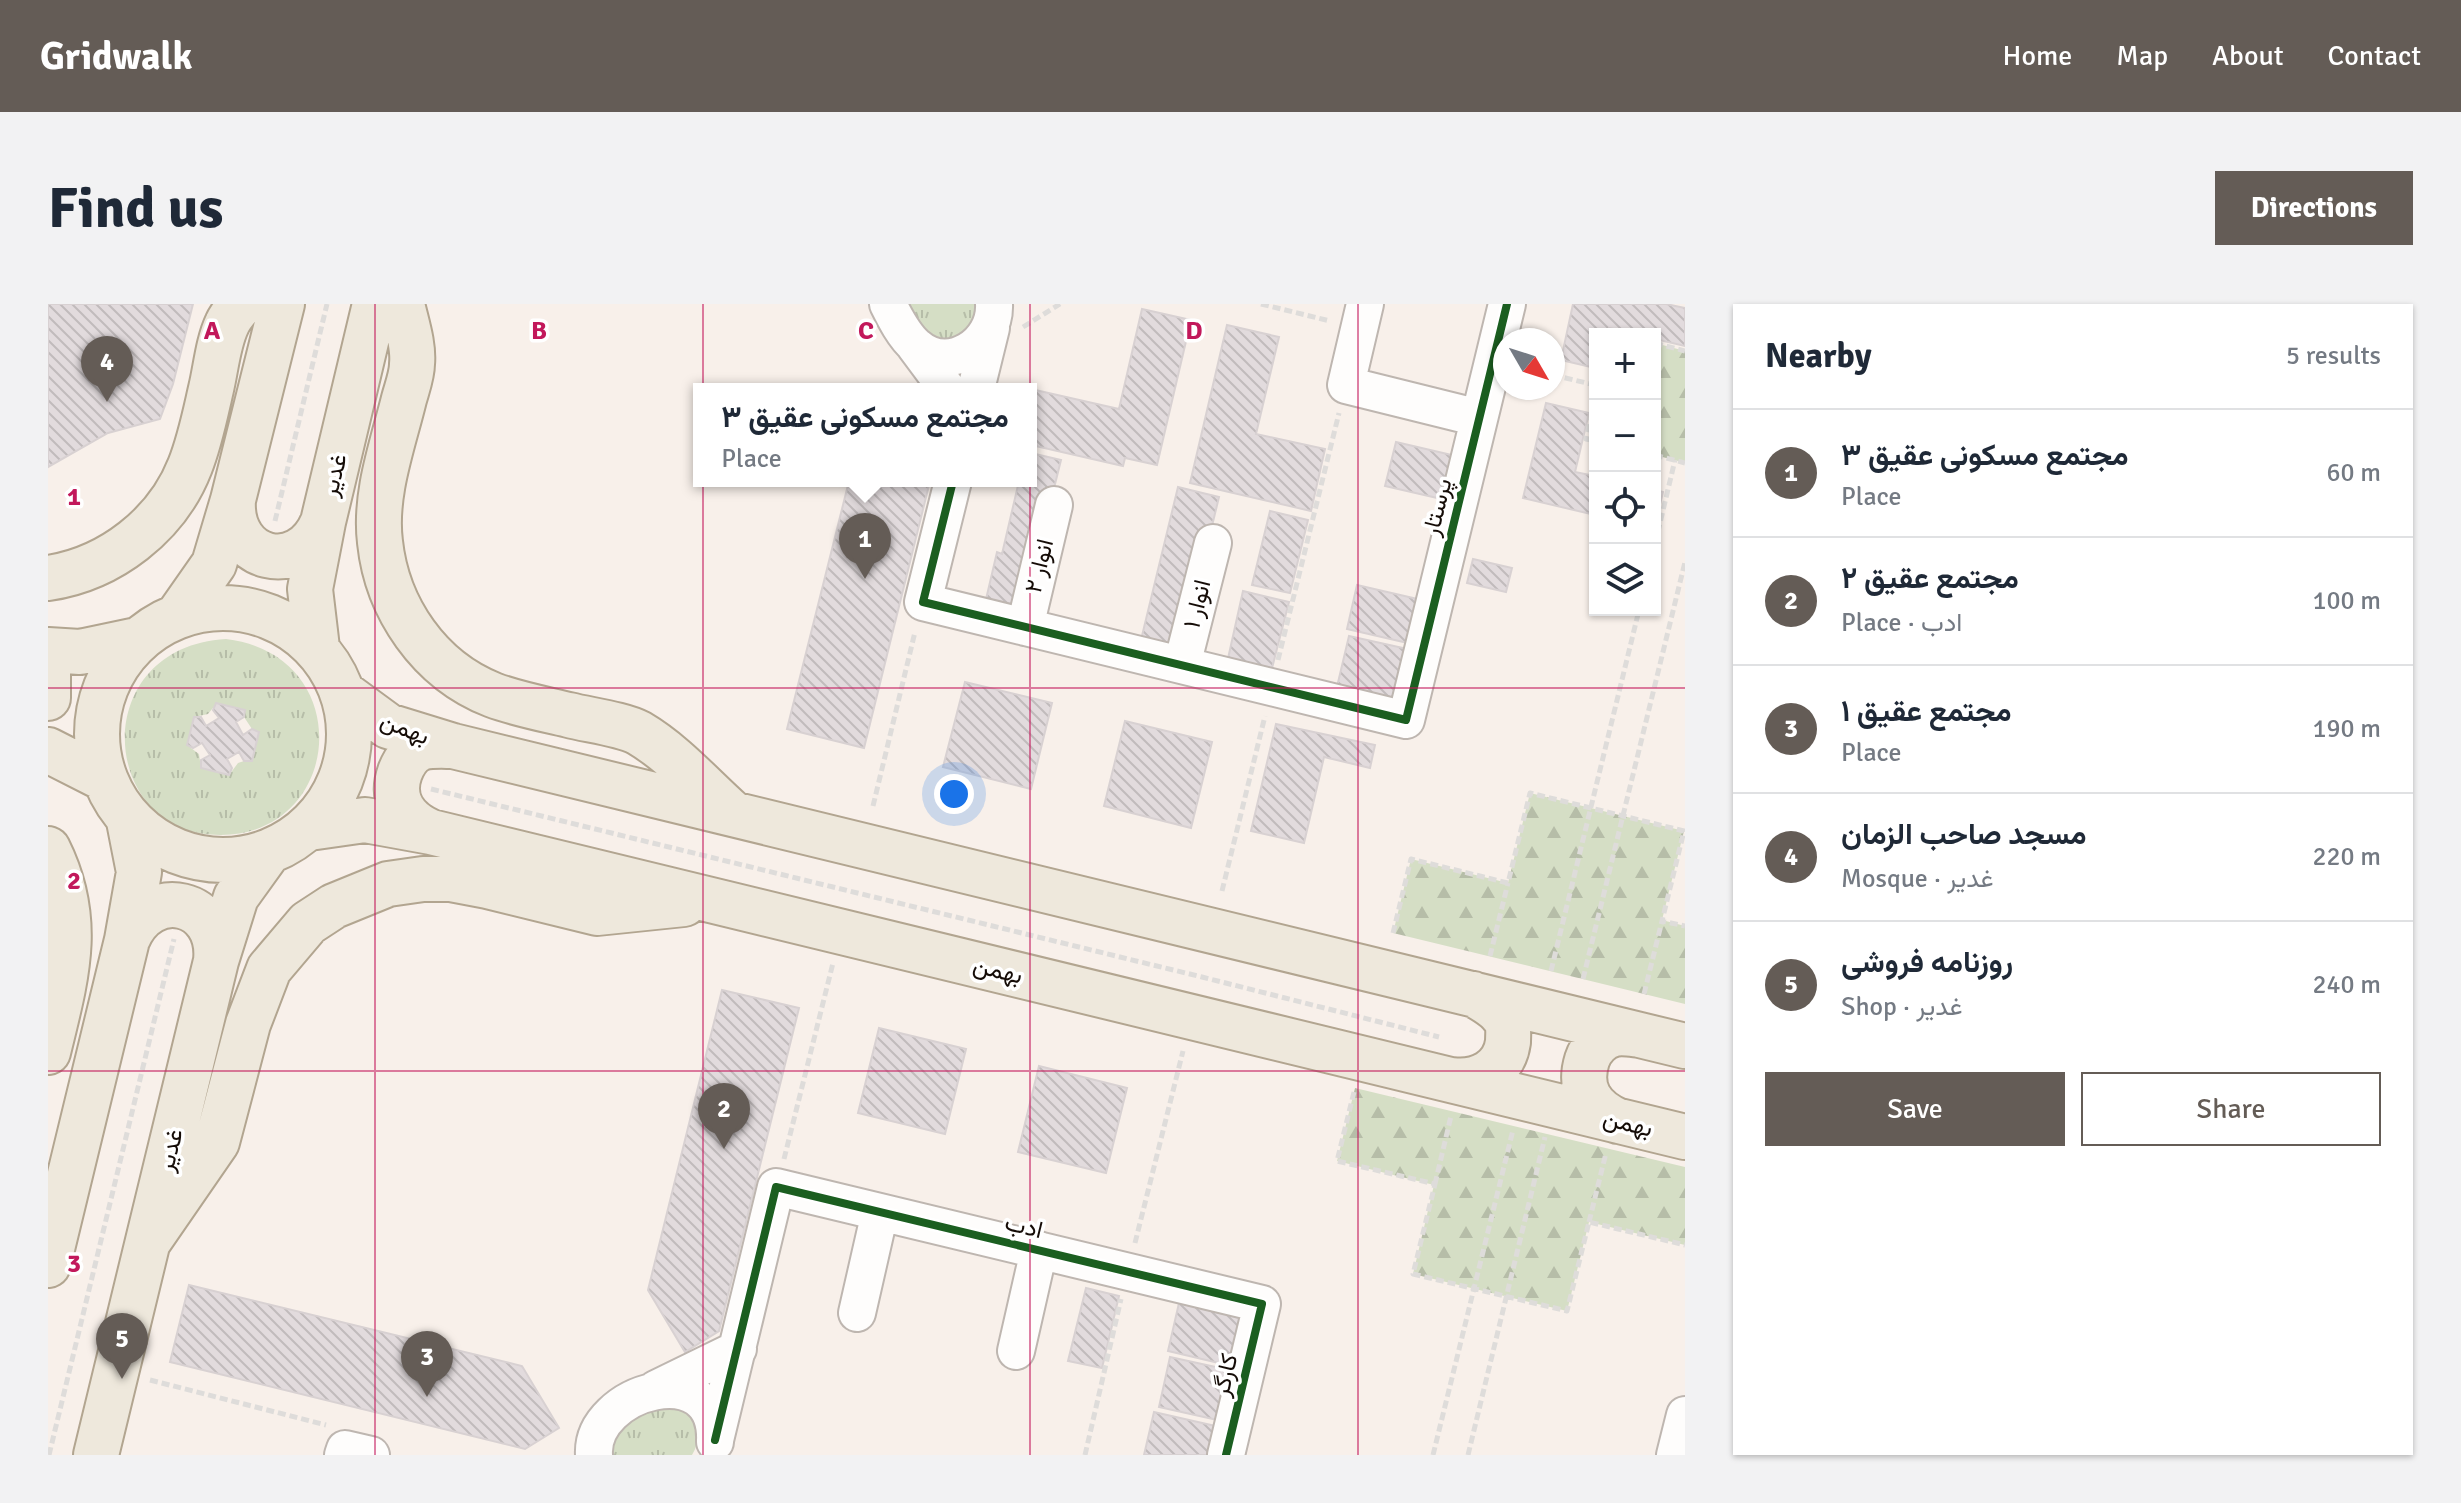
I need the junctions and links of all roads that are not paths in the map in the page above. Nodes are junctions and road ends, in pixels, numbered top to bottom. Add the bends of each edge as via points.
1 (241, 304) edge
2 (282, 304) edge
3 (375, 304) edge
4 (402, 304) edge
5 (888, 304) edge
6 (1507, 304) edge
7 (998, 313) edge
8 (1362, 316) edge
9 (915, 346) junction
10 (943, 383) edge
11 (978, 383) edge
12 (1479, 418) junction
13 (952, 487) edge
14 (233, 500) junction
15 (1054, 505) dead end
16 (323, 522) junction
17 (1213, 543) dead end
18 (48, 578) edge
19 (179, 614) junction
20 (1025, 627) junction
21 (137, 640) junction
22 (317, 648) junction
23 (48, 650) edge
24 (1182, 665) junction
25 (48, 674) edge
26 (343, 693) junction
27 (48, 698) edge
28 (453, 746) junction
29 (48, 750) edge
30 (103, 778) junction
31 (732, 814) junction
32 (129, 821) junction
33 (309, 828) junction
34 (431, 832) junction
35 (48, 849) edge
36 (267, 854) junction
37 (711, 900) junction
38 (127, 940) junction
39 (216, 961) junction
40 (1482, 975) junction
41 (1642, 1014) junction
42 (1685, 1046) edge
43 (48, 1052) edge
44 (1450, 1077) junction
45 (1612, 1135) junction
46 (1685, 1137) edge
47 (48, 1161) edge
48 (880, 1212) junction
49 (59, 1220) junction
50 (148, 1242) junction
51 (1039, 1250) junction
52 (48, 1265) edge
53 (1262, 1304) joint
54 (857, 1313) dead end
55 (738, 1349) junction
56 (1016, 1351) dead end
57 (656, 1389) junction
58 (1685, 1415) edge
59 (606, 1420) junction
60 (713, 1451) edge
61 (96, 1455) edge
62 (579, 1455) edge
63 (594, 1455) edge
64 (1226, 1455) edge
65 (1675, 1455) edge

1 - 18 main road via 227,322 190,467 168,505 115,554
2 - 14 main road
3 - 16 main road, غدیر
4 - 31 main road via 413,362 384,481 379,539 393,595 406,620 443,664 492,694 637,732
5 - 9 street
6 - 12 street, پرستار
7 - 9 street via 971,351 942,358
7 - 11 street
8 - 12 street via 1346,385
9 - 10 street
12 - 24 street, پرستار via 1406,720
13 - 20 street via 923,602
14 - 16 main road via 235,528 243,541 267,556 281,557 308,546
14 - 19 main road via 214,564
15 - 20 street, انوار ۲
16 - 22 main road, غدیر via 310,589
17 - 24 street, انوار ۱
19 - 21 main road
19 - 22 main road via 216,607 253,610 288,624
20 - 24 street
21 - 23 main road via 80,652
21 - 30 main road via 113,670 99,704 96,742
22 - 26 main road
25 - 27 main road
26 - 28 main road, بهمن via 388,726
26 - 33 main road via 350,727 347,764 333,799
28 - 31 main road, بهمن
28 - 34 main road via 421,748 411,754 397,781 399,805 418,827
29 - 30 main road
30 - 32 main road
31 - 40 main road, بهمن
32 - 36 main road via 158,844 193,858 230,862
32 - 38 main road via 139,872
33 - 34 main road, بهمن via 365,820
33 - 36 main road
34 - 37 main road, بهمن
35 - 43 main road via 66,894 70,923 66,980
36 - 39 main road, غدیر via 236,897
37 - 44 main road, بهمن
37 - 50 main road via 597,913 487,886 423,879 388,884 334,906 308,923 269,969 248,1024 217,1142
38 - 39 main road via 142,915 168,904 182,906 207,920 214,933
38 - 49 main road
39 - 50 main road, غدیر
40 - 41 main road, بهمن
40 - 44 main road via 1509,1032 1506,1055 1480,1079
41 - 42 main road, بهمن
41 - 45 main road via 1599,1041 1583,1073 1586,1094 1605,1115
44 - 45 main road, بهمن
45 - 46 main road, بهمن
47 - 49 main road
48 - 51 street, ادب
48 - 54 street
48 - 55 street, ادب via 776,1187
49 - 52 main road
50 - 61 main road, غدیر
51 - 53 street, ادب
51 - 56 street
53 - 64 street, کارگر
55 - 57 street
55 - 60 street
57 - 59 street
57 - 60 street via 686,1391 699,1399 714,1425
58 - 65 street
59 - 62 street
59 - 63 street

